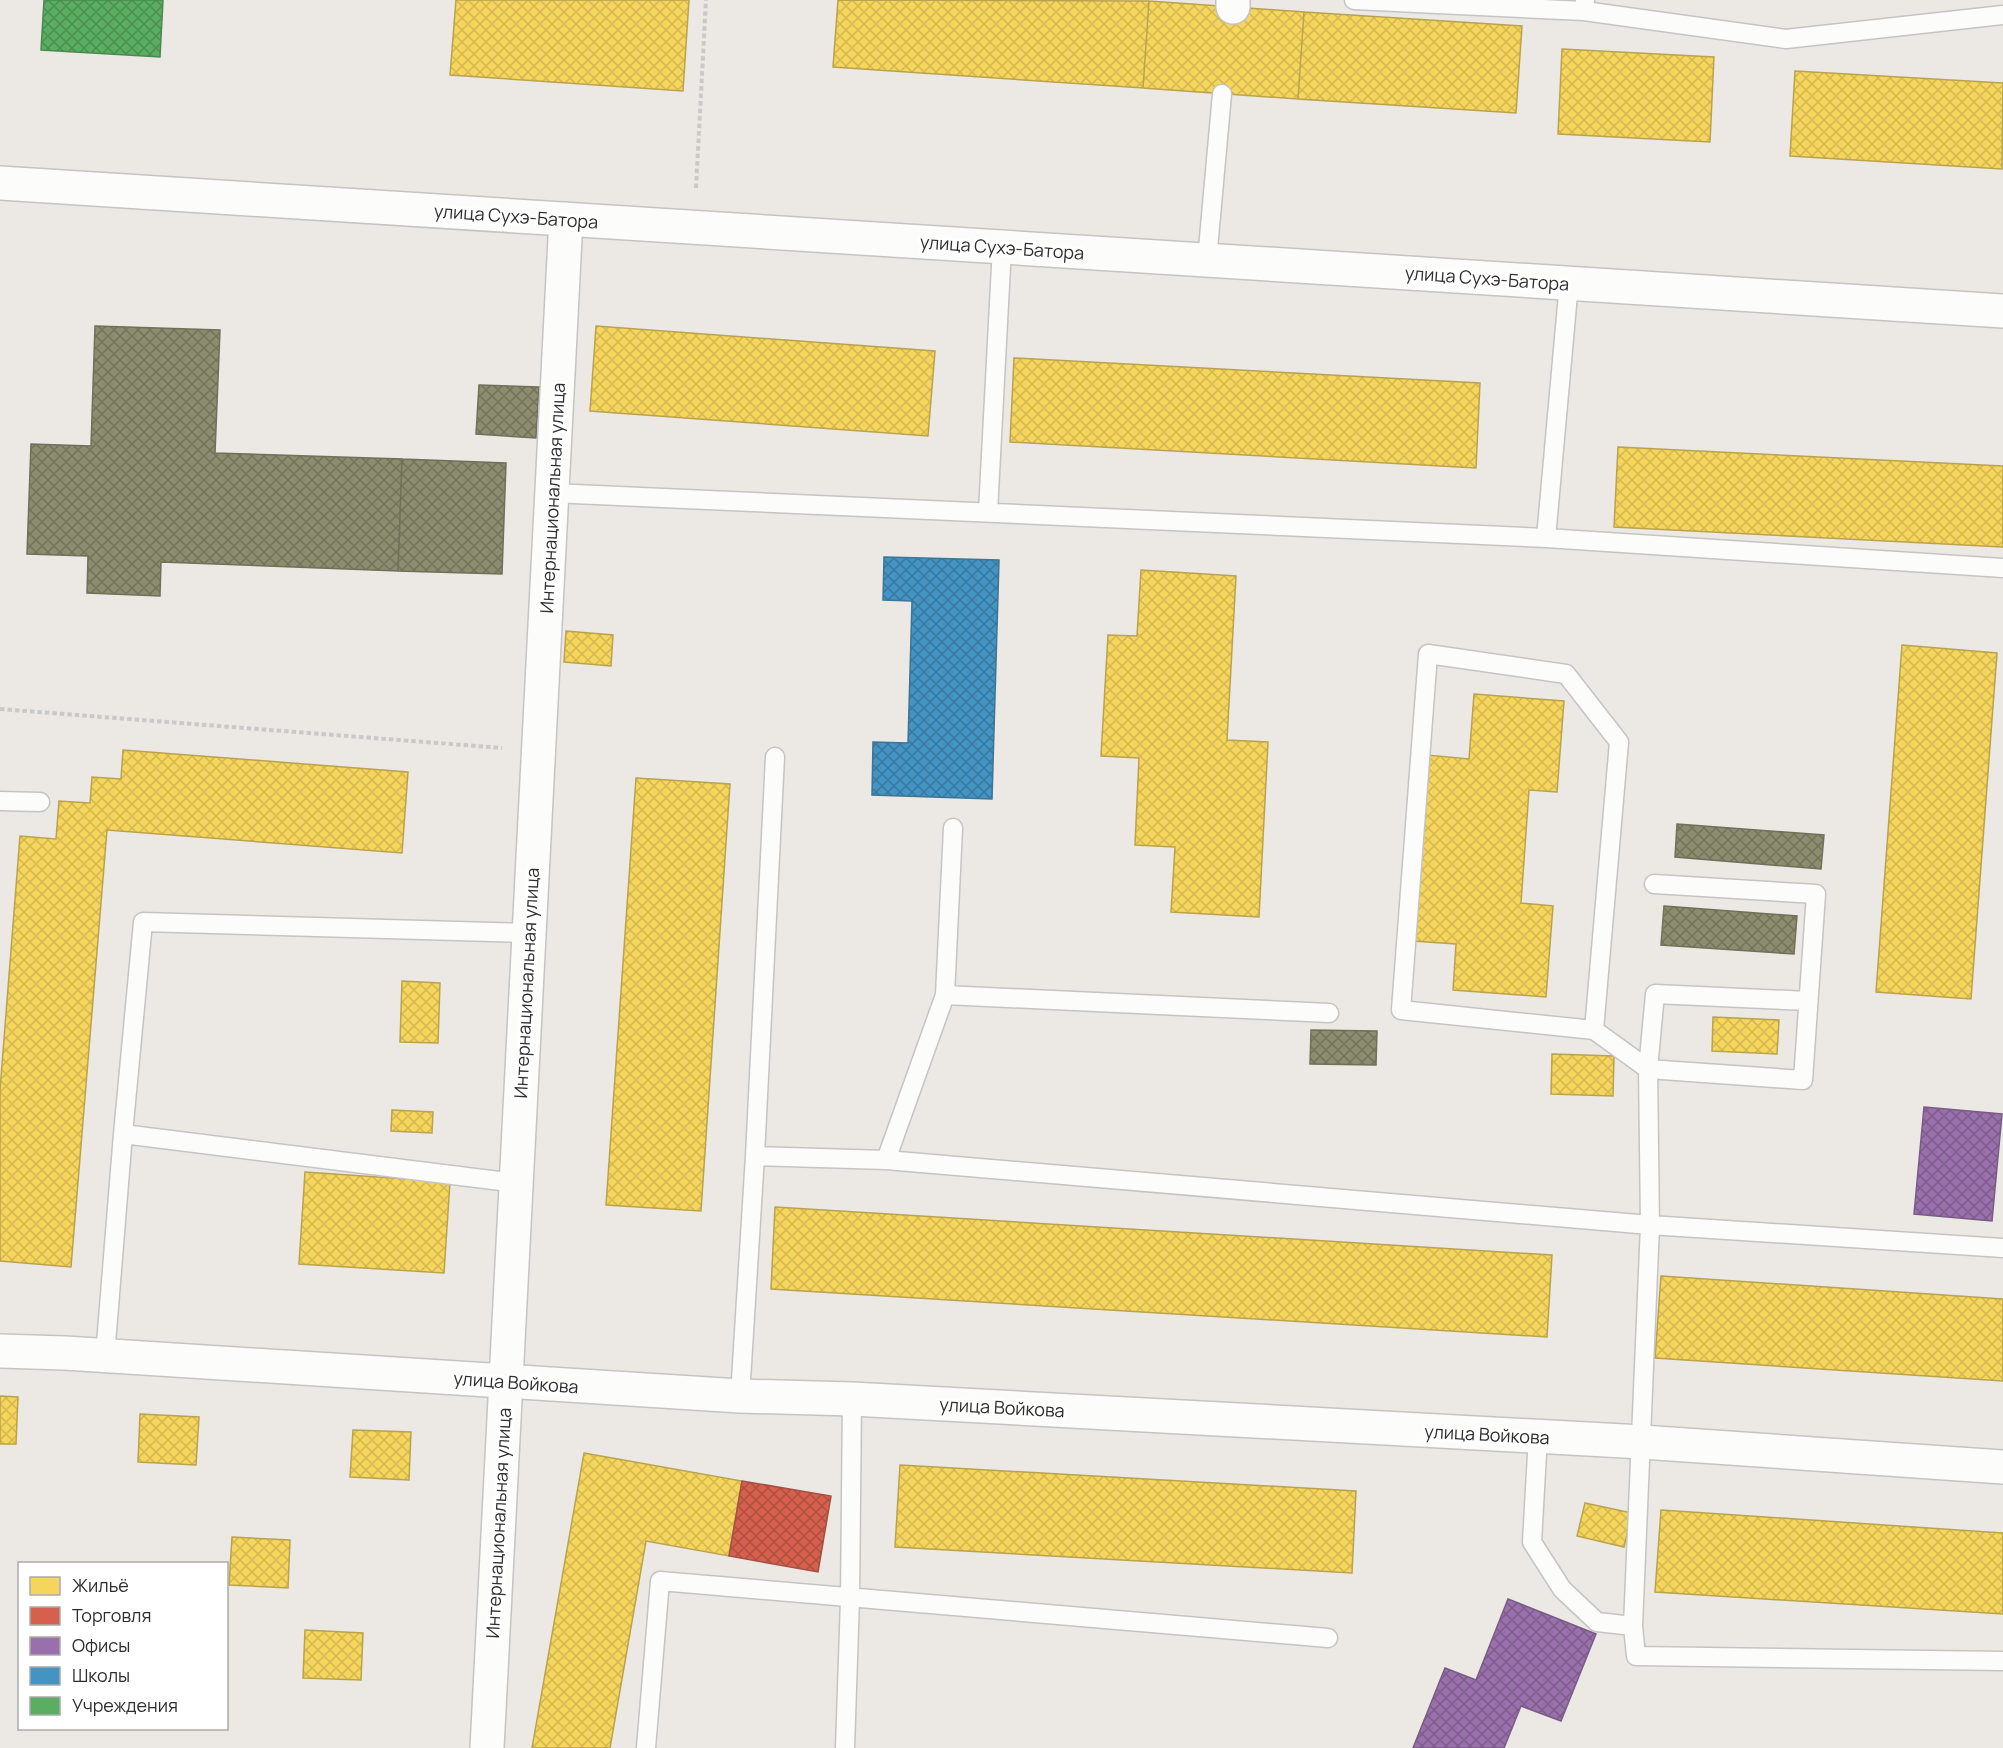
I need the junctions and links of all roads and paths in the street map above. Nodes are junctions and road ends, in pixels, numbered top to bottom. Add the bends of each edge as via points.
1 (706, 0) edge
2 (1354, 0) edge
3 (1585, 6) edge
4 (2003, 15) edge
5 (1222, 94) dead end
6 (0, 183) edge
7 (566, 219) junction
8 (694, 227) junction
9 (1002, 247) junction
10 (1207, 260) junction
11 (1569, 283) junction
12 (2003, 311) edge
13 (552, 493) junction
14 (988, 512) junction
15 (1546, 538) junction
16 (2003, 568) edge
17 (0, 709) edge
18 (538, 750) junction
19 (775, 757) dead end
20 (0, 801) edge
21 (40, 802) dead end
22 (952, 828) dead end
23 (1654, 884) dead end
24 (529, 933) junction
25 (945, 995) junction
26 (1808, 1001) junction
27 (1329, 1013) dead end
28 (1594, 1030) junction
29 (1648, 1069) junction
30 (123, 1134) junction
31 (755, 1156) junction
32 (886, 1160) junction
33 (516, 1183) junction
34 (1650, 1226) junction
35 (2003, 1248) edge
36 (0, 1352) edge
37 (105, 1356) junction
38 (506, 1382) junction
39 (740, 1396) junction
40 (852, 1399) junction
41 (1538, 1436) junction
42 (1642, 1442) junction
43 (2003, 1467) edge
44 (850, 1599) junction
45 (1634, 1626) junction
46 (1328, 1638) dead end
47 (2003, 1661) edge
48 (487, 1748) edge
49 (646, 1748) edge
50 (845, 1748) edge

1 - 8 path
2 - 3 lane
3 - 4 lane via 1786,39
5 - 10 lane
6 - 7 street, улица Сухэ-Батора
7 - 8 street, улица Сухэ-Батора
7 - 13 street, Интернациональная улица
8 - 9 street, улица Сухэ-Батора
9 - 10 street, улица Сухэ-Батора
9 - 14 lane
10 - 11 street, улица Сухэ-Батора
11 - 12 street, улица Сухэ-Батора
11 - 15 lane
13 - 14 lane
13 - 18 street, Интернациональная улица
14 - 15 lane
15 - 16 lane
17 - 18 path
18 - 24 street, Интернациональная улица
19 - 31 lane
20 - 21 lane
22 - 25 lane
23 - 26 lane via 1816,894
24 - 30 lane via 143,922
24 - 33 street, Интернациональная улица
25 - 27 lane
25 - 32 lane
26 - 29 lane via 1655,994
26 - 29 lane via 1803,1080
28 - 28 lane via 1401,1010 1428,654 1566,674 1619,742
28 - 29 lane
29 - 34 lane
30 - 33 lane
30 - 37 lane
31 - 32 lane
31 - 39 lane
32 - 34 lane
33 - 38 street, Интернациональная улица
34 - 35 lane
34 - 42 lane
36 - 37 street, улица Войкова
37 - 38 street, улица Войкова
38 - 39 street, улица Войкова
38 - 48 street, Интернациональная улица
39 - 40 street, улица Войкова
40 - 41 street, улица Войкова
40 - 44 lane
41 - 42 street, улица Войкова
41 - 45 lane via 1532,1542 1562,1589 1597,1622
42 - 43 street, улица Войкова
42 - 45 lane
44 - 46 lane
44 - 49 lane via 660,1581
44 - 50 lane
45 - 47 lane via 1636,1656

